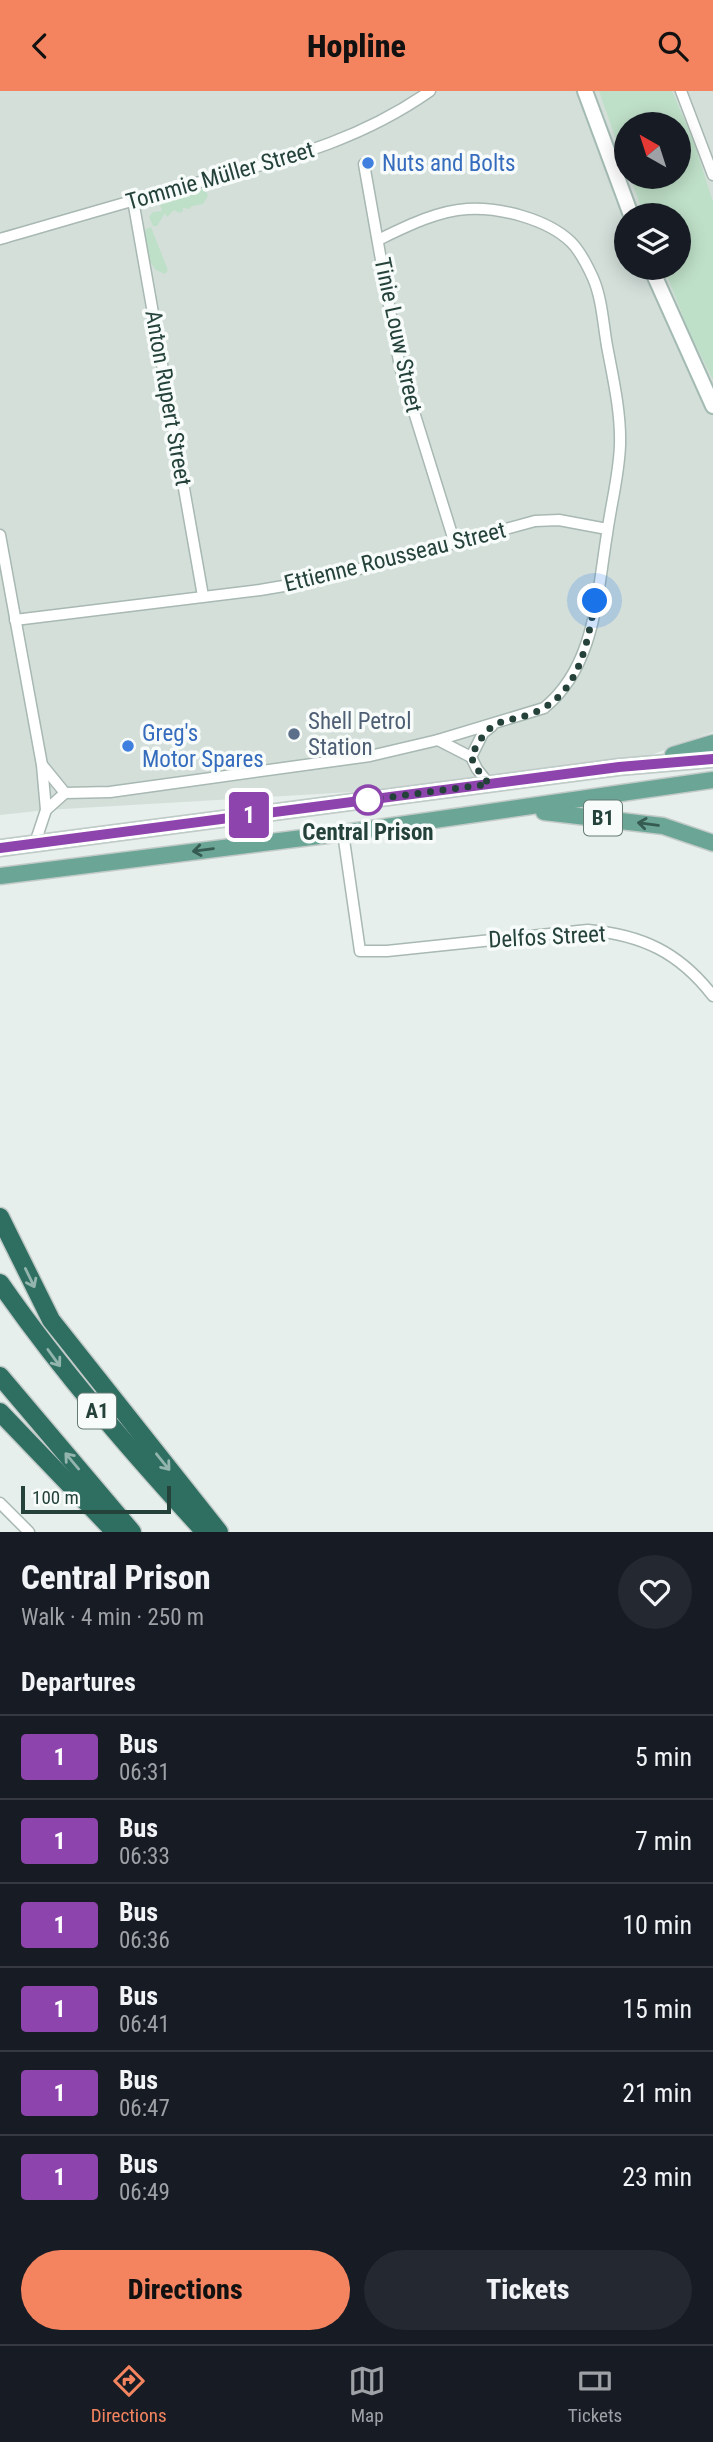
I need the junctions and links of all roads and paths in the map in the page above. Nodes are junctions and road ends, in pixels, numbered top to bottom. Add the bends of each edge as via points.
1 (430, 91) edge
2 (585, 91) edge
3 (681, 91) edge
4 (364, 164) dead end
5 (713, 174) edge
6 (133, 200) junction
7 (627, 203) edge
8 (0, 239) edge
9 (378, 240) junction
10 (656, 280) edge
11 (703, 387) junction
12 (713, 406) edge
13 (713, 417) edge
14 (607, 529) junction
15 (0, 535) edge
16 (455, 544) junction
17 (203, 596) junction
18 (15, 620) junction
19 (495, 724) junction
20 (438, 740) junction
21 (713, 743) edge
22 (471, 757) junction
23 (713, 759) edge
24 (42, 765) junction
25 (619, 767) junction
26 (713, 780) edge
27 (489, 784) junction
28 (65, 793) junction
29 (46, 810) junction
30 (489, 813) junction
31 (343, 833) junction
32 (35, 843) junction
33 (713, 843) edge
34 (0, 848) edge
35 (0, 876) edge
36 (713, 996) edge
37 (0, 1217) edge
38 (0, 1283) edge
39 (0, 1376) edge
40 (0, 1412) edge
41 (0, 1503) edge
42 (29, 1532) edge
43 (116, 1532) edge
44 (132, 1532) edge
45 (205, 1532) edge
46 (219, 1532) edge

1 - 6 street, Tommie Müller Street via 399,113 322,148
2 - 7 main road
3 - 5 street
4 - 9 street, Tinie Louw Street
6 - 8 street, Tommie Müller Street
6 - 17 street, Anton Rupert Street
9 - 14 street via 436,215 467,209 499,211 530,220 556,230 573,244 598,293 618,408 619,455
9 - 16 street, Tinie Louw Street via 400,367
10 - 11 main road
11 - 12 main road
11 - 13 main road
14 - 16 street, Ettienne Rousseau Street via 559,520 535,521
14 - 19 street via 588,639 577,669 558,697 544,708
15 - 18 street
16 - 17 street, Ettienne Rousseau Street via 319,580
17 - 18 street, Ettienne Rousseau Street
18 - 24 street
19 - 20 street
19 - 22 street via 484,733
20 - 22 street
20 - 28 street via 322,764 110,792
21 - 25 main road
22 - 27 street
23 - 25 main road, B1
24 - 28 street
24 - 29 street
25 - 27 main road, B1
26 - 30 main road, B1
27 - 32 main road, B1
28 - 29 street
29 - 32 street
30 - 31 main road, B1
33 -> 30 main road, B1 via 663,826 556,812
31 -> 35 main road, B1
31 - 36 street, Delfos Street via 360,951 588,930 613,933 640,939 668,953
32 - 34 main road, B1
37 -> 46 highway via 51,1320
38 -> 45 highway, A1 via 60,1367
44 -> 39 highway, A1
40 - 43 highway
41 - 42 street

